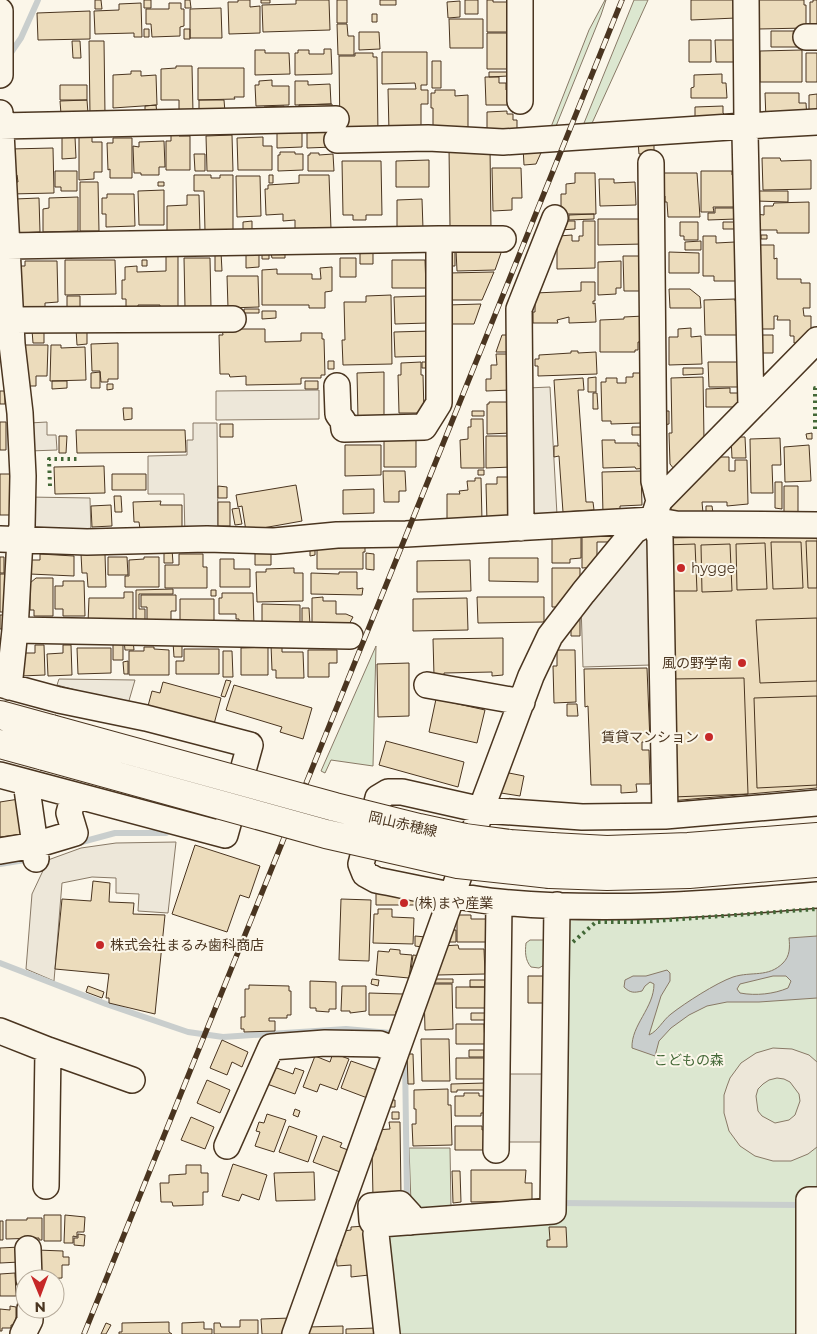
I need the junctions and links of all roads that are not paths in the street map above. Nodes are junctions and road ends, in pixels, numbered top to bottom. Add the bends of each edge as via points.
1 (14, 0) edge
2 (520, 0) edge
3 (746, 0) edge
4 (0, 11) edge
5 (0, 75) edge
6 (520, 101) dead end
7 (0, 113) edge
8 (817, 122) edge
9 (0, 126) edge
10 (746, 129) junction
11 (651, 163) dead end
12 (555, 218) dead end
13 (503, 239) dead end
14 (439, 240) junction
15 (7, 246) junction
16 (233, 319) dead end
17 (11, 320) junction
18 (817, 340) edge
19 (337, 386) dead end
20 (751, 407) junction
21 (11, 413) edge
22 (656, 511) junction
23 (817, 525) edge
24 (522, 528) junction
25 (10, 539) edge
26 (15, 630) junction
27 (350, 636) dead end
28 (4, 685) edge
29 (426, 685) dead end
30 (522, 702) junction
31 (0, 714) edge
32 (0, 744) edge
33 (0, 775) edge
34 (26, 782) junction
35 (74, 795) junction
36 (817, 803) edge
37 (482, 810) junction
38 (665, 816) junction
39 (817, 837) edge
40 (0, 851) edge
41 (35, 853) junction
42 (817, 863) edge
43 (817, 895) edge
44 (452, 896) junction
45 (499, 902) junction
46 (557, 905) junction
47 (0, 1031) edge
48 (48, 1050) junction
49 (395, 1050) junction
50 (132, 1080) dead end
51 (227, 1146) dead end
52 (496, 1150) dead end
53 (46, 1186) dead end
54 (812, 1203) edge
55 (28, 1249) dead end
56 (29, 1269) edge
57 (30, 1319) edge
58 (23, 1334) edge
59 (295, 1334) edge
60 (387, 1334) edge
61 (809, 1334) edge

1 - 4 street
2 - 6 street
3 - 10 street via 756,39
4 - 5 street
7 - 9 street
8 - 10 street
9 - 10 street via 337,130 503,142
9 - 15 street
10 - 20 street
11 - 22 street
12 - 24 street via 519,309
13 - 14 street
14 - 15 street
14 - 19 street via 439,402 424,427 344,429 338,414
15 - 17 street
16 - 17 street
17 - 21 street
18 - 20 street
20 - 22 street
21 - 25 street via 23,476 22,526
22 - 23 street via 676,524
22 - 24 street
22 - 30 street via 634,531 550,636
22 - 38 street via 660,538
24 - 25 street via 337,535 274,541
25 - 26 street
26 - 27 street
26 - 28 street
28 - 35 street via 250,745 225,835
29 - 30 street
30 - 37 street
31 - 39 main road, 岡山赤穂線, bridge via 326,805 465,838 607,850
32 - 42 main road, 岡山赤穂線, bridge via 352,840 458,864 550,874 607,876 689,874
33 - 34 street
34 - 35 street
34 - 41 street
35 - 41 street via 69,813 74,833
36 - 38 street
37 - 38 street via 582,817
37 - 44 street
37 - 44 street via 402,792 388,792 378,798 361,864 365,874 376,880
40 - 41 street
43 - 46 street via 698,905
44 - 45 street
44 - 49 street
45 - 46 street
45 - 52 street
46 - 60 street via 553,1211 380,1224 376,1234
47 - 48 street
48 - 50 street
48 - 53 street
49 - 51 street via 380,1044 325,1043 271,1047
49 - 59 street
54 - 61 street
55 - 56 street
57 - 58 street

